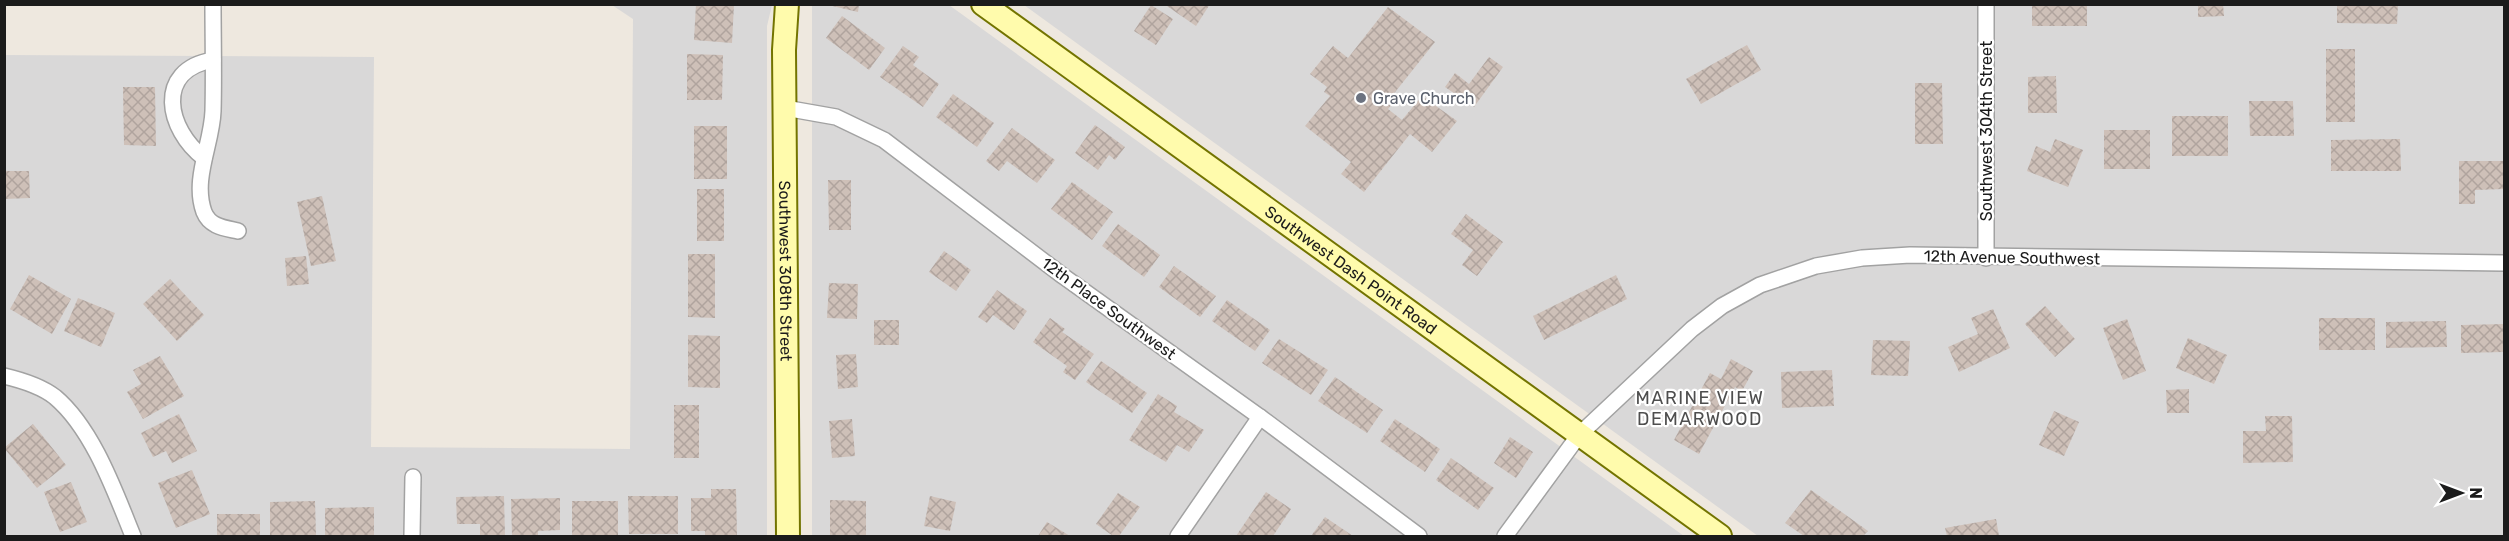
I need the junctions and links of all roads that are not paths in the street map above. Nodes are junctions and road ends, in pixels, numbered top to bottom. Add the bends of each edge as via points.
1 (213, 4) edge
2 (787, 4) edge
3 (983, 4) edge
4 (1986, 4) edge
5 (213, 60) junction
6 (785, 108) junction
7 (204, 158) junction
8 (238, 231) dead end
9 (1986, 258) junction
10 (2505, 263) edge
11 (4, 376) edge
12 (1260, 417) junction
13 (1579, 435) junction
14 (413, 477) dead end
15 (133, 537) edge
16 (412, 537) edge
17 (788, 537) edge
18 (1178, 537) edge
19 (1419, 537) edge
20 (1505, 537) edge
21 (1720, 537) edge

1 - 5 street
2 - 6 main road, Southwest 308th Street
3 - 13 main road, Southwest Dash Point Road
4 - 9 street, Southwest 304th Street
5 - 7 street via 213,114
5 - 7 street via 199,62 181,74 175,83 172,105 186,140
6 - 12 street, 12th Place Southwest via 836,117 884,140 1063,276
6 - 17 main road, Southwest 308th Street
7 - 8 street via 201,193 205,213 214,225
9 - 10 street, 12th Avenue Southwest
9 - 13 street, 12th Avenue Southwest via 1862,258 1816,266 1741,293 1692,328
11 - 15 street via 54,396 84,430
12 - 18 street
12 - 19 street, 12th Place Southwest
13 - 20 street, 12th Avenue Southwest
13 - 21 main road, Southwest Dash Point Road
14 - 16 street

